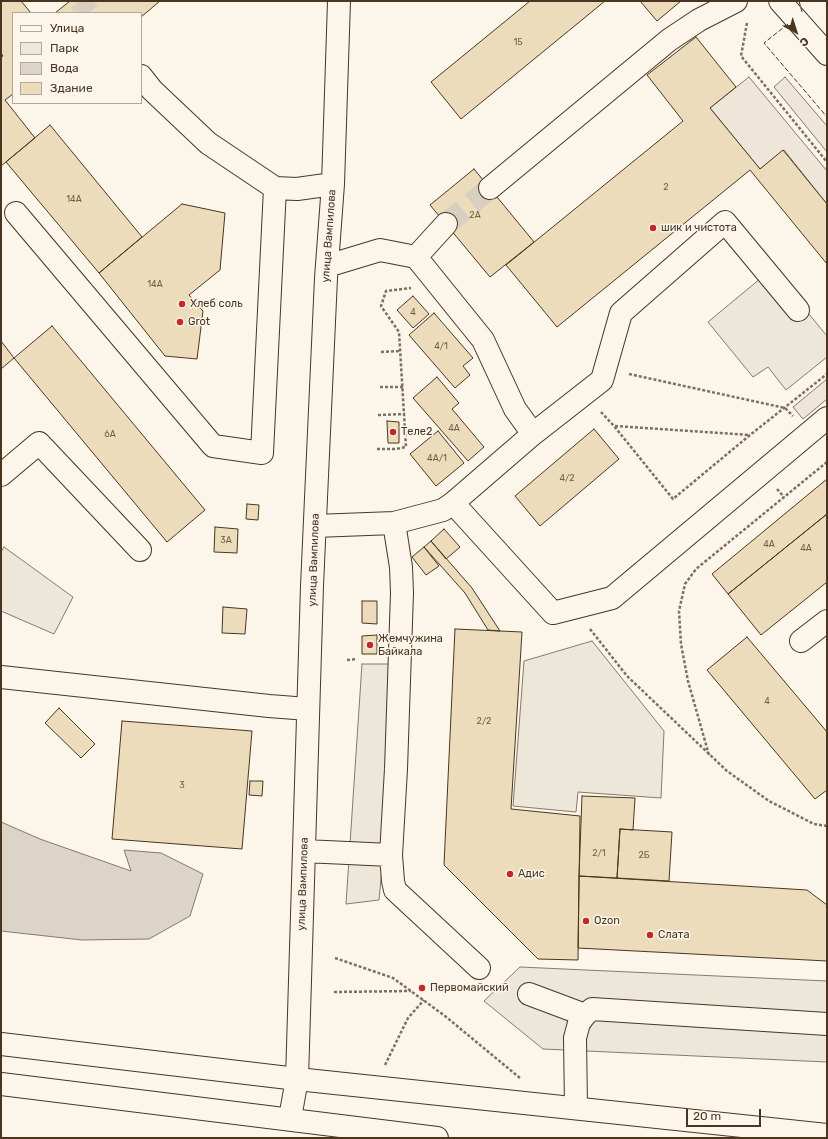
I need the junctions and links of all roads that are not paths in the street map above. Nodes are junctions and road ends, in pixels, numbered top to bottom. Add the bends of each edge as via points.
1 (339, 1) edge
2 (780, 1) edge
3 (730, 2) edge
4 (827, 54) edge
5 (142, 77) edge
6 (333, 184) junction
7 (274, 188) junction
8 (490, 188) tunnel mouth
9 (16, 213) dead end
10 (446, 224) tunnel mouth
11 (422, 264) junction
12 (327, 266) junction
13 (798, 310) dead end
14 (827, 418) edge
15 (533, 434) junction
16 (1, 475) edge
17 (453, 504) junction
18 (394, 523) junction
19 (315, 526) junction
20 (140, 550) dead end
21 (827, 621) edge
22 (801, 641) dead end
23 (1, 677) edge
24 (308, 709) junction
25 (304, 851) junction
26 (391, 855) junction
27 (479, 968) dead end
28 (528, 994) dead end
29 (585, 1015) junction
30 (827, 1024) edge
31 (1, 1044) edge
32 (298, 1079) junction
33 (1, 1084) edge
34 (576, 1108) junction
35 (290, 1118) junction
36 (813, 1136) edge
37 (437, 1138) edge

1 - 6 street, улица Вампилова
2 - 4 street
3 - 8 street via 669,40
5 - 7 street via 208,143
6 - 7 street via 297,189
6 - 12 street, улица Вампилова
7 - 9 street via 262,453 213,446
10 - 11 street
11 - 12 street via 380,250
11 - 15 street via 483,340 515,409
12 - 19 street, улица Вампилова
13 - 15 street via 725,222 621,313 602,380
14 - 17 street via 612,598 553,613
15 - 17 street
16 - 20 street via 39,443
17 - 18 street via 433,514
18 - 19 street
18 - 26 street via 402,593
19 - 24 street, улица Вампилова
21 - 22 street
23 - 24 street
24 - 25 street, улица Вампилова
25 - 26 street
25 - 32 street, улица Вампилова
26 - 27 street via 395,890
28 - 29 street
29 - 30 street via 592,1009
29 - 34 street via 579,1023 575,1038
31 - 32 street
32 - 34 street
32 - 35 street, улица Вампилова
33 - 35 street
34 - 36 street
35 - 37 street

